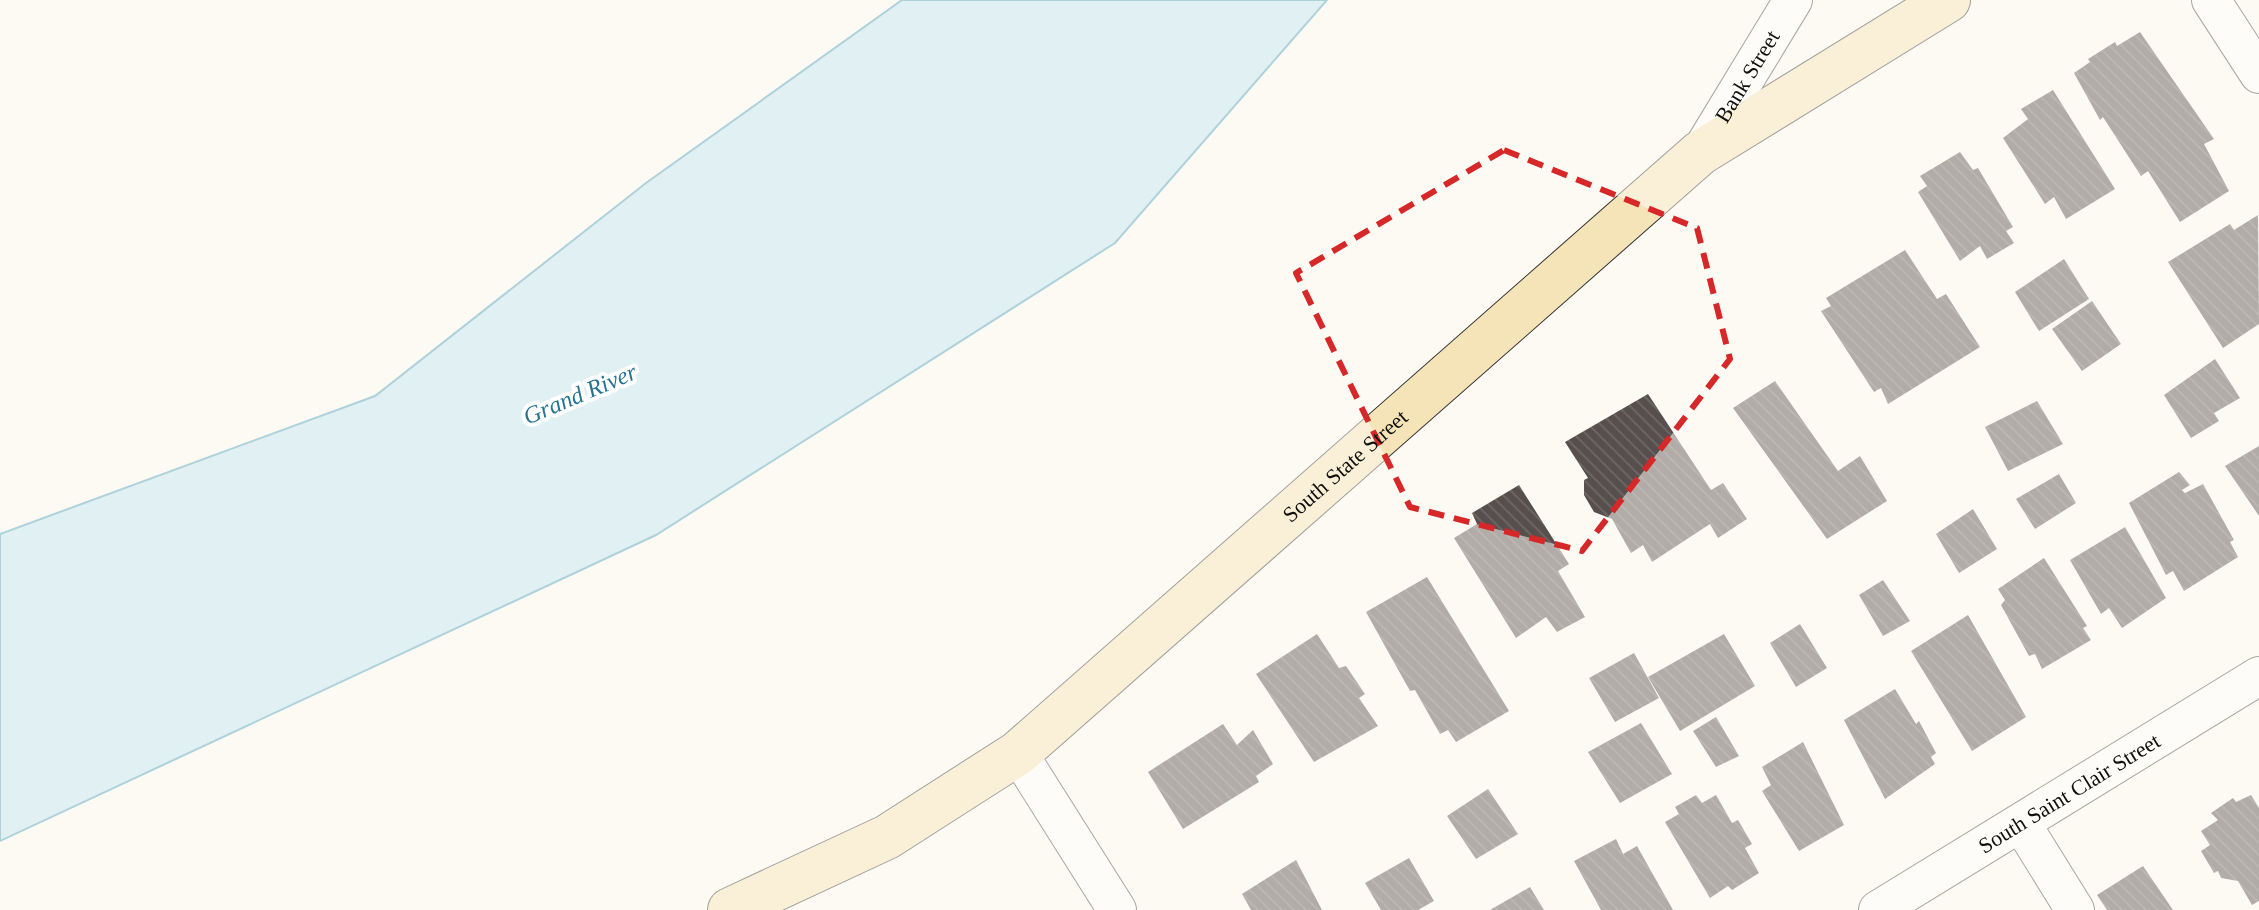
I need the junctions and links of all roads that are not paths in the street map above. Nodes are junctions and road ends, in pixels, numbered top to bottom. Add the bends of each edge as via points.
1 (1793, 0) edge
2 (1948, 0) edge
3 (2211, 0) edge
4 (2259, 74) edge
5 (1700, 153) junction
6 (2259, 676) edge
7 (1018, 753) junction
8 (2021, 823) junction
9 (730, 910) edge
10 (1117, 910) edge
11 (1878, 910) edge
12 (2075, 910) edge

1 - 5 street, Bank Street
2 - 5 main road, South State Street
3 - 4 street
5 - 7 main road, South State Street
6 - 8 street, South Saint Clair Street
7 - 9 main road, South State Street via 887,837
7 - 10 street
8 - 11 street, South Saint Clair Street
8 - 12 street

